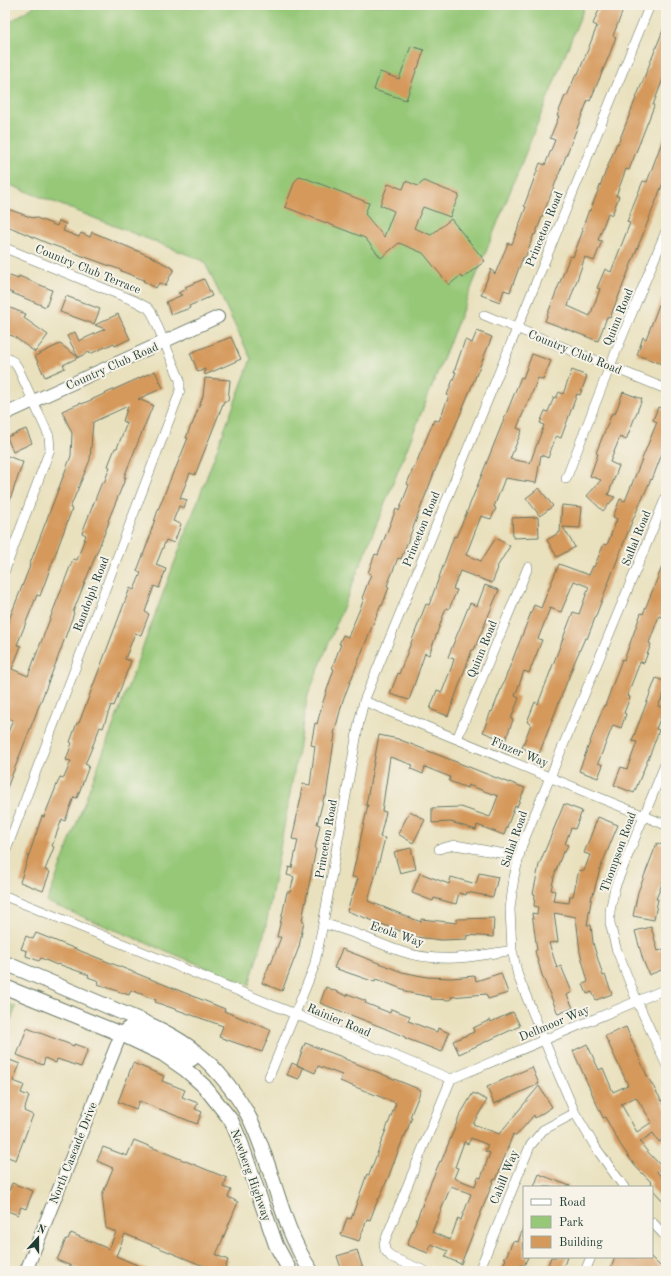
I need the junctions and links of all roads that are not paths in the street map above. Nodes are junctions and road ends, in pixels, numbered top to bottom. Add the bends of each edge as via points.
1 (650, 5) edge
2 (666, 231) edge
3 (5, 248) edge
4 (484, 315) dead end
5 (218, 317) dead end
6 (516, 328) junction
7 (164, 343) junction
8 (5, 357) edge
9 (610, 366) junction
10 (666, 389) edge
11 (34, 401) junction
12 (5, 414) edge
13 (566, 479) dead end
14 (666, 497) edge
15 (528, 567) dead end
16 (5, 570) edge
17 (364, 701) junction
18 (457, 739) junction
19 (666, 762) edge
20 (551, 778) junction
21 (644, 816) junction
22 (666, 825) edge
23 (439, 850) dead end
24 (5, 853) edge
25 (518, 860) junction
26 (5, 896) edge
27 (323, 924) junction
28 (512, 950) junction
29 (5, 963) edge
30 (5, 987) edge
31 (666, 989) edge
32 (637, 1001) junction
33 (295, 1014) junction
34 (121, 1034) junction
35 (544, 1040) junction
36 (666, 1064) edge
37 (216, 1071) junction
38 (269, 1077) dead end
39 (450, 1079) junction
40 (575, 1113) junction
41 (623, 1186) edge
42 (653, 1223) edge
43 (666, 1237) edge
44 (591, 1258) edge
45 (26, 1271) edge
46 (290, 1271) edge
47 (311, 1271) edge
48 (425, 1271) edge
49 (479, 1271) edge
50 (585, 1271) edge

1 - 6 street, Princeton Road
2 - 9 street, Quinn Road
3 - 7 street, Country Club Terrace via 142,304 152,313
4 - 6 street, Country Club Road
5 - 7 street, Country Club Road
6 - 9 street, Country Club Road
6 - 17 street, Princeton Road
7 - 11 street, Country Club Road
7 - 24 street, Randolph Road via 180,380 180,390
8 - 11 street via 18,368
9 - 10 street, Country Club Road
9 - 13 street, Quinn Road
11 - 12 street, Country Club Road
11 - 16 street via 49,436 50,448
14 - 20 street, Sallal Road
15 - 18 street, Quinn Road
17 - 18 street, Finzer Way
17 - 27 street, Princeton Road
18 - 20 street, Finzer Way
19 - 21 street, Thompson Road
20 - 21 street, Finzer Way
20 - 25 street, Sallal Road
21 - 22 street, Finzer Way
21 - 32 street, Thompson Road via 616,887 610,911 616,948
23 - 25 street via 454,845 505,854
25 - 28 street, Sallal Road via 510,909
26 - 33 street, Rainier Road
27 - 28 street, Ecola Way via 346,929 401,951 422,956 467,957
27 - 33 street, Princeton Road via 314,967
28 - 35 street, Sallal Road via 518,976
29 - 37 main road, Newberg Highway via 171,1036 198,1053
30 - 34 main road, Newberg Highway
31 - 32 street, Dellmoor Way
32 - 35 street, Dellmoor Way
32 - 36 street, Thompson Road
33 - 38 street, Princeton Road
33 - 39 street, Rainier Road
34 - 37 main road, Newberg Highway via 129,1028
34 - 45 street, North Cascade Drive
34 - 46 main road, Newberg Highway via 163,1054 186,1070 204,1086 227,1115 241,1144 276,1245
35 - 39 street, Dellmoor Way
35 - 40 street, Sallal Road
37 - 47 main road, Newberg Highway via 250,1118 260,1140 290,1230 302,1258
39 - 48 street via 384,1243 385,1250 391,1257
40 - 41 street, Sallal Road
40 - 49 street, Cahill Way via 543,1130 530,1146
42 - 43 street
44 - 50 street

